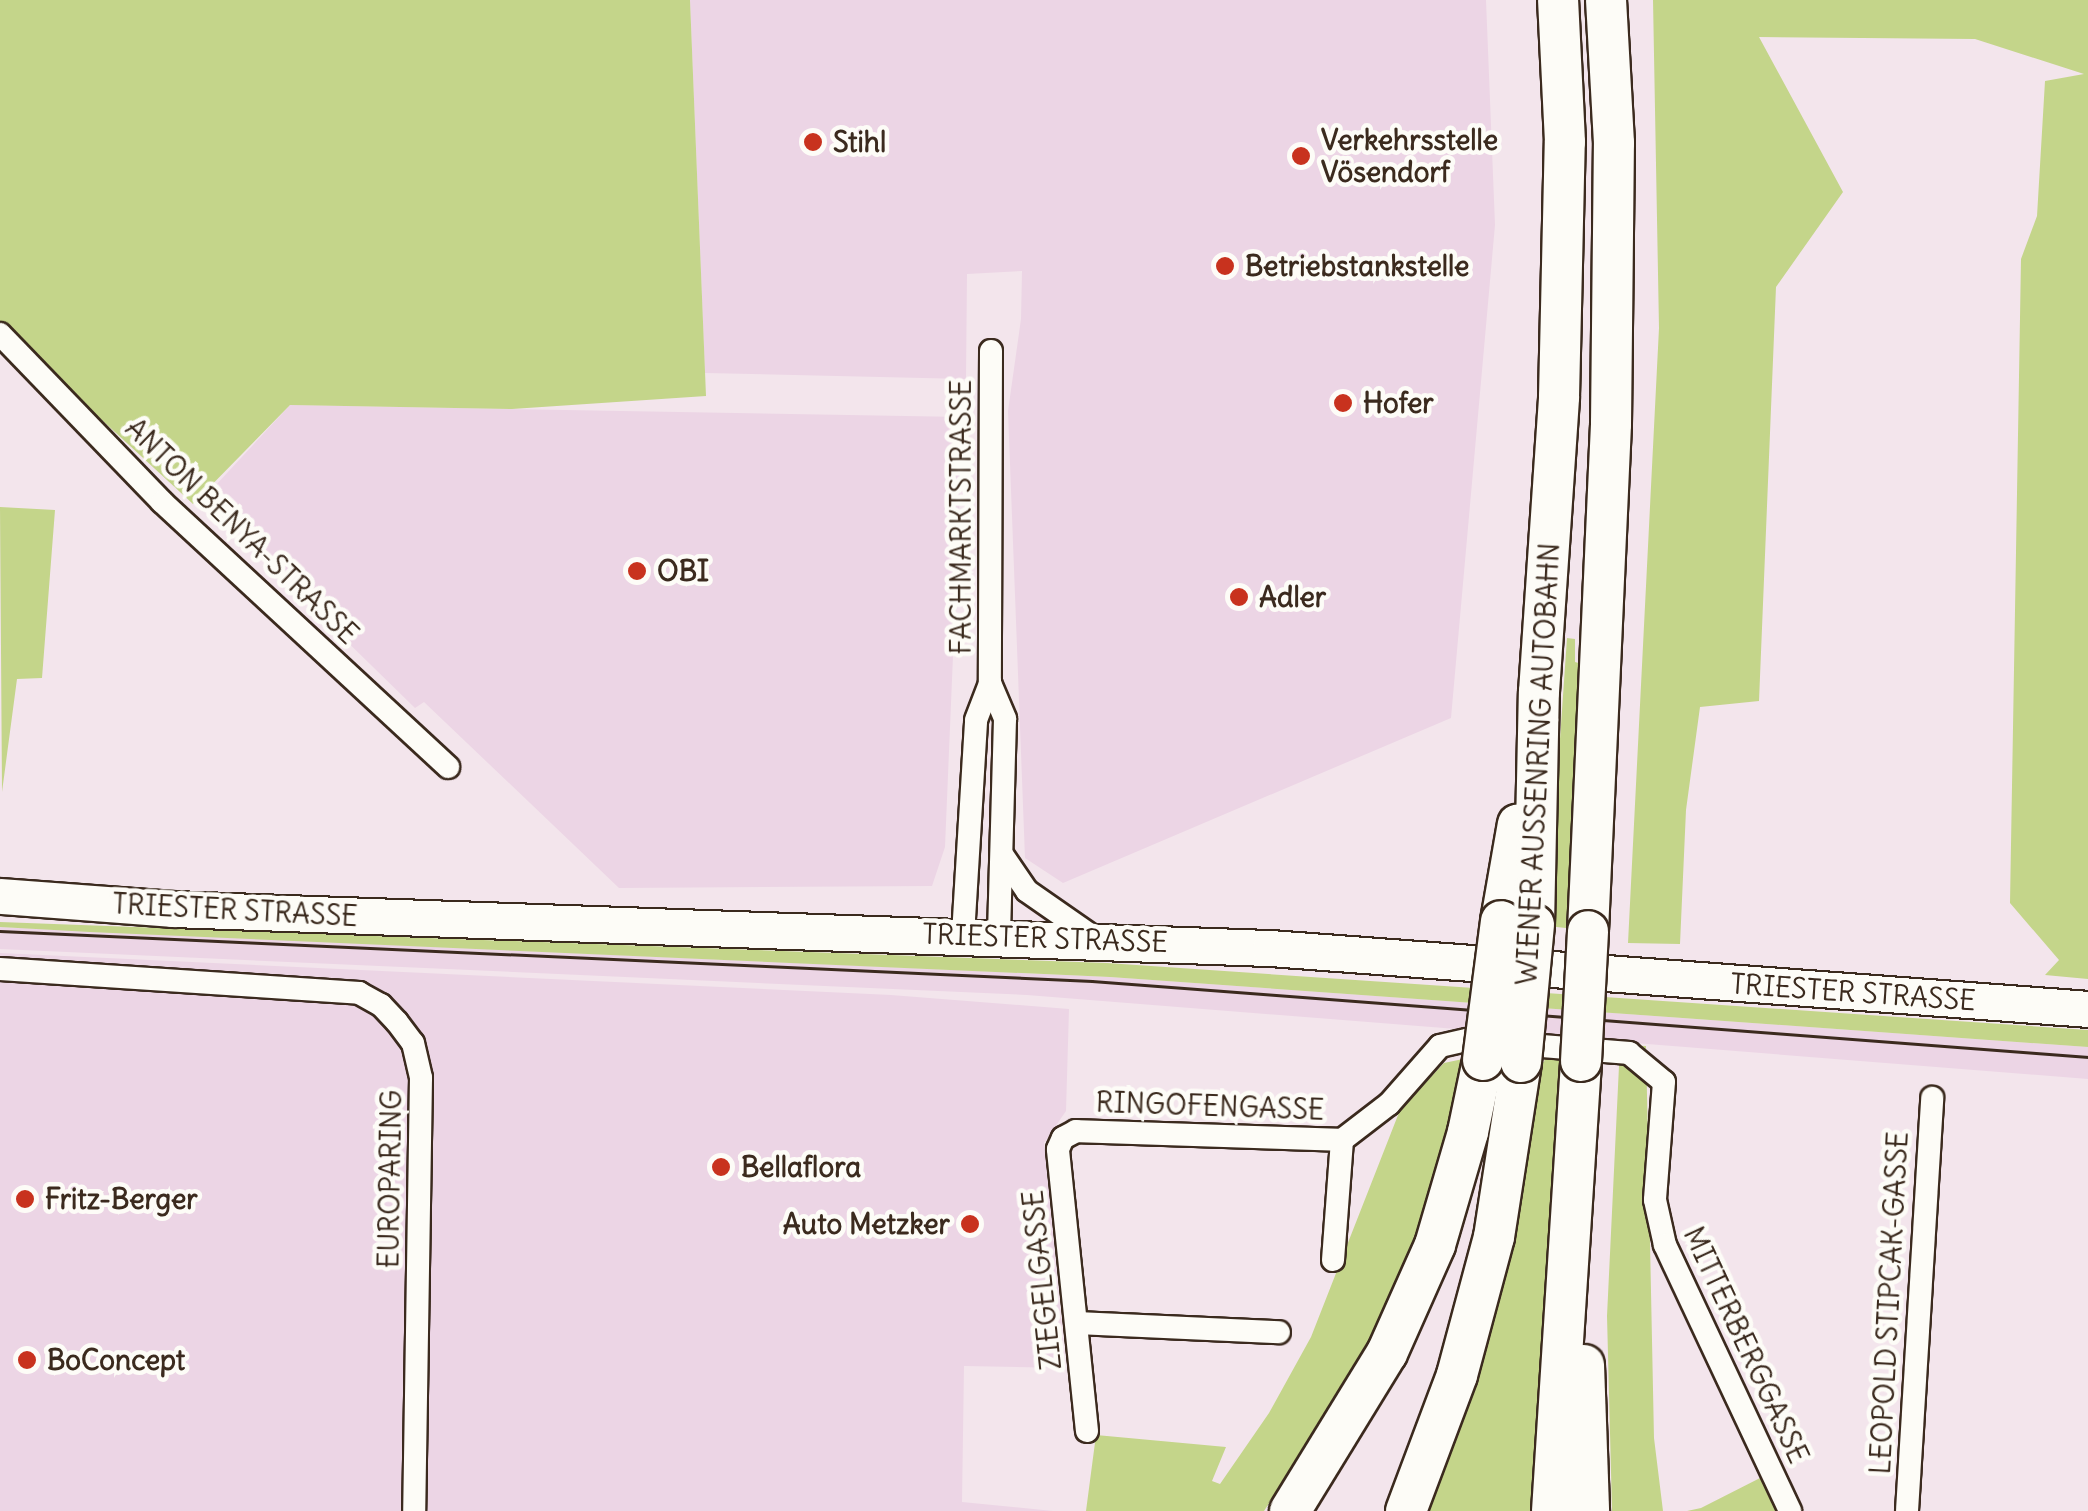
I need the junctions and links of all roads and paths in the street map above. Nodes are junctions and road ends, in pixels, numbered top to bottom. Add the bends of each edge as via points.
1 (1558, 0) edge
2 (1606, 0) edge
3 (0, 334) edge
4 (991, 351) dead end
5 (990, 684) junction
6 (1539, 692) junction
7 (448, 767) dead end
8 (1003, 856) junction
9 (0, 896) edge
10 (1515, 923) junction
11 (963, 934) junction
12 (998, 936) junction
13 (1096, 939) junction
14 (0, 969) edge
15 (2088, 1009) edge
16 (1499, 1060) junction
17 (1581, 1061) junction
18 (1932, 1098) dead end
19 (1076, 1131) joint
20 (1342, 1140) junction
21 (1334, 1260) dead end
22 (1078, 1322) junction
23 (1279, 1332) dead end
24 (1088, 1431) dead end
25 (414, 1511) edge
26 (1290, 1511) edge
27 (1306, 1511) edge
28 (1406, 1511) edge
29 (1552, 1511) edge
30 (1589, 1511) edge
31 (1790, 1511) edge
32 (1907, 1511) edge

1 - 6 highway, WIENER AUSSENRING AUTOBAHN via 1565,142 1559,397
2 - 17 highway, WIENER AUSSENRING AUTOBAHN, bridge via 1614,144 1611,424
3 - 7 street, ANTON BENYA-STRASSE via 162,502
4 - 5 street, FACHMARKTSTRASSE
5 - 8 street, FACHMARKTSTRASSE via 1006,720
5 - 11 street, FACHMARKTSTRASSE via 976,720
6 - 10 highway, WIENER AUSSENRING AUTOBAHN
6 - 10 highway
8 - 12 street, FACHMARKTSTRASSE
8 - 13 street via 1027,891
9 - 11 main road, TRIESTER STRASSE via 172,909
10 - 16 highway
11 - 12 main road, TRIESTER STRASSE
12 - 13 main road, TRIESTER STRASSE
13 - 15 main road, TRIESTER STRASSE
14 - 25 street, EUROPARING via 330,989 359,993 398,1022 413,1043 422,1078
16 - 26 highway via 1468,1132 1435,1245 1387,1353
16 - 27 highway via 1412,1324
16 - 28 highway via 1494,1236 1457,1375
17 - 29 highway, WIENER AUSSENRING AUTOBAHN
17 - 30 highway
18 - 32 street, LEOPOLD STIPCAK-GASSE
19 - 20 street, RINGOFENGASSE
19 - 22 street, ZIEGELGASSE via 1058,1149
20 - 21 street
20 - 31 street, MITTERBERGGASSE via 1389,1104 1449,1042 1622,1051 1640,1060 1664,1082 1657,1222
22 - 23 street
22 - 24 street, ZIEGELGASSE

